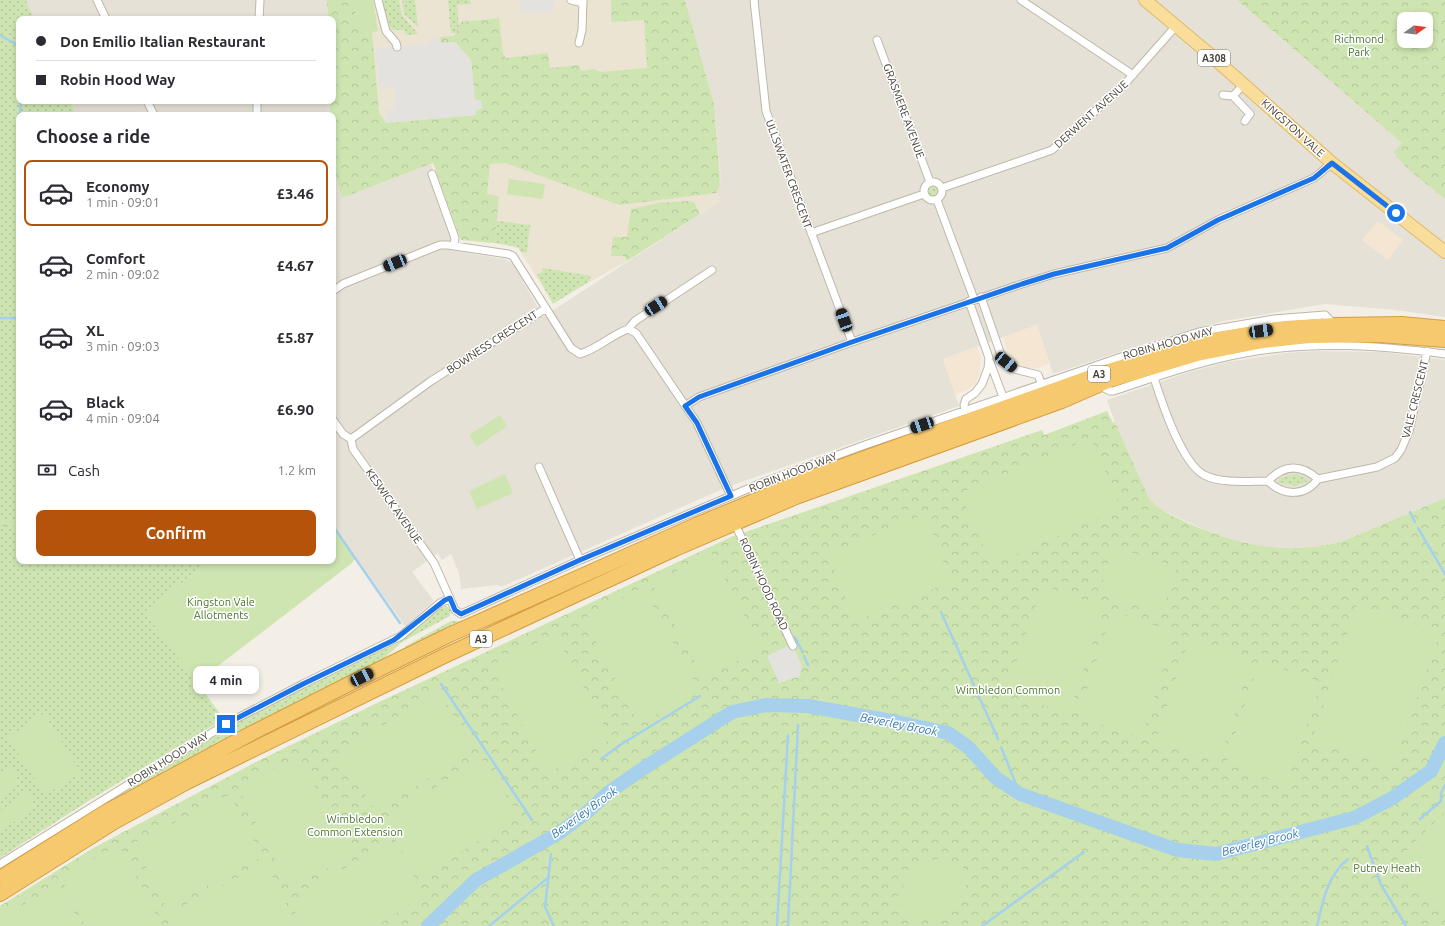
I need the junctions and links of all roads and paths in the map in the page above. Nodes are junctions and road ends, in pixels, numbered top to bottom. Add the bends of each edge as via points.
1 (97, 0) edge
2 (260, 0) edge
3 (378, 0) edge
4 (571, 0) edge
5 (754, 0) edge
6 (1021, 0) edge
7 (1145, 0) edge
8 (583, 1) edge
9 (105, 16) edge
10 (259, 16) edge
11 (1176, 26) junction
12 (877, 40) dead end
13 (579, 43) dead end
14 (397, 47) dead end
15 (1133, 75) junction
16 (1244, 84) junction
17 (1222, 95) dead end
18 (1232, 96) junction
19 (1245, 121) dead end
20 (1332, 163) junction
21 (432, 174) dead end
22 (930, 182) junction
23 (942, 188) junction
24 (924, 194) junction
25 (937, 200) junction
26 (811, 233) junction
27 (454, 245) junction
28 (1445, 252) edge
29 (712, 270) dead end
30 (336, 289) edge
31 (975, 299) junction
32 (545, 309) junction
33 (1330, 320) junction
34 (1445, 328) edge
35 (628, 329) junction
36 (1445, 340) edge
37 (852, 342) junction
38 (1427, 352) junction
39 (1445, 354) edge
40 (989, 358) junction
41 (1154, 378) junction
42 (1041, 383) junction
43 (1100, 386) junction
44 (1002, 395) junction
45 (685, 406) junction
46 (965, 411) junction
47 (336, 424) edge
48 (351, 439) junction
49 (539, 467) dead end
50 (1318, 479) junction
51 (1268, 481) junction
52 (731, 496) junction
53 (734, 522) junction
54 (580, 560) junction
55 (450, 598) junction
56 (793, 646) dead end
57 (0, 864) edge
58 (0, 878) edge
59 (0, 894) edge

1 - 9 street
2 - 10 street
3 - 14 street via 386,31
4 - 8 street
5 - 26 street, ULLSWATER CRESCENT via 766,111
6 - 15 street
7 - 11 main road, KINGSTON VALE / A308
8 - 13 street
11 - 15 street, DERWENT AVENUE
11 - 16 main road, KINGSTON VALE / A308
12 - 22 street, GRASMERE AVENUE
15 - 23 street, DERWENT AVENUE via 1052,150
16 - 18 street
16 - 20 main road, KINGSTON VALE / A308
17 - 18 street
18 - 19 street via 1250,114
20 - 28 main road, KINGSTON VALE / A308
20 - 31 street via 1314,178 1218,220 1167,248 1054,274
21 - 27 street via 455,238
22 - 23 street via 936,182
22 - 24 street via 925,186
23 - 25 street
24 - 25 street via 928,199
24 - 26 street
25 - 31 street
26 - 37 street, ULLSWATER CRESCENT
27 - 30 street, BOWNESS CRESCENT via 440,246
27 - 32 street, BOWNESS CRESCENT via 513,256
29 - 35 street via 634,321
31 - 37 street
31 - 40 street
31 - 42 street via 1001,355 1015,369 1038,375
32 - 35 street via 571,348 580,354
32 - 48 street, BOWNESS CRESCENT via 432,381
33 - 34 highway, ROBIN HOOD WAY / A3
33 - 42 street, ROBIN HOOD WAY via 1274,319 1199,332
33 - 58 highway, ROBIN HOOD WAY / A3 via 1206,341 1146,358 898,445 752,501 449,635 349,684 104,813
35 - 45 street via 636,333
36 - 43 highway, ROBIN HOOD WAY / A3 via 1352,335 1263,341 1197,354 1110,380
37 - 45 street via 699,397
38 - 39 street, ROBIN HOOD WAY
38 - 41 street, ROBIN HOOD WAY via 1373,346 1295,346 1243,354
38 - 50 street, VALE CRESCENT via 1402,450 1395,458 1377,467
40 - 44 street
40 - 46 street via 982,384 966,400
41 - 43 street, ROBIN HOOD WAY via 1110,391
41 - 51 street, VALE CRESCENT via 1181,446 1195,467 1216,479
42 - 44 street, ROBIN HOOD WAY
43 - 53 highway, ROBIN HOOD WAY / A3
44 - 46 street, ROBIN HOOD WAY
45 - 52 street via 697,423
46 - 52 street, ROBIN HOOD WAY via 800,468
47 - 48 street, KESWICK AVENUE via 343,434
48 - 55 street, KESWICK AVENUE via 353,449 434,563
49 - 54 street
50 - 51 street via 1309,471 1299,468 1285,469
50 - 51 street, VALE CRESCENT via 1312,487 1301,492 1277,489
52 - 54 street, ROBIN HOOD WAY
53 - 56 street, ROBIN HOOD ROAD
53 - 59 highway, ROBIN HOOD WAY / A3 via 444,656 187,782 114,822
54 - 55 street, ROBIN HOOD WAY via 461,614 455,610
55 - 57 street, ROBIN HOOD WAY via 440,603 401,636 233,720

